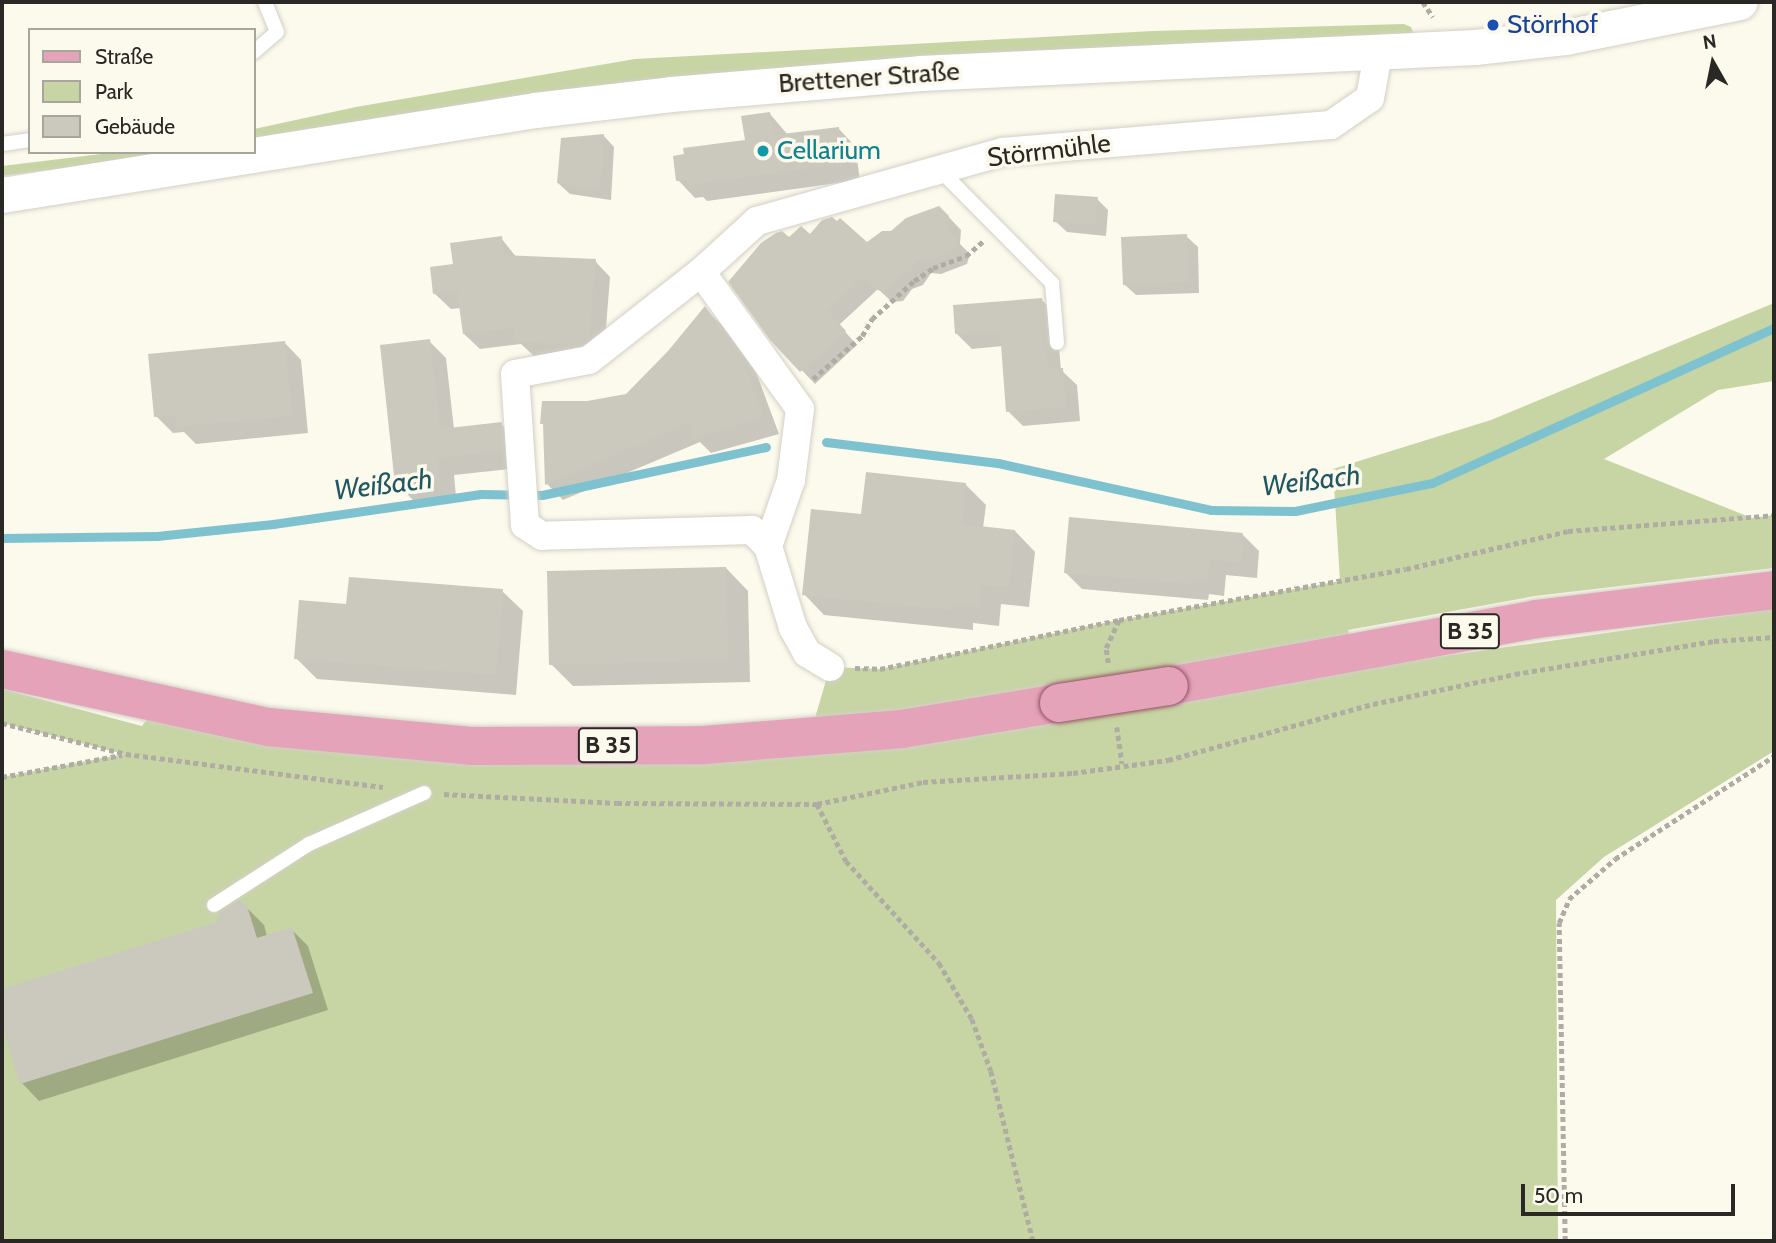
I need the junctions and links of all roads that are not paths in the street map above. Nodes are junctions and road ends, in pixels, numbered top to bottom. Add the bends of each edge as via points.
1 (265, 2) edge
2 (1740, 2) edge
3 (256, 50) edge
4 (1378, 54) junction
5 (28, 140) edge
6 (2, 144) edge
7 (939, 169) junction
8 (2, 195) edge
9 (701, 272) junction
10 (1058, 343) dead end
11 (768, 546) junction
12 (1774, 590) edge
13 (830, 667) road end
14 (2, 669) edge
15 (424, 793) dead end
16 (214, 905) dead end

1 - 3 lane via 277,32
2 - 4 street, Brettener Straße via 1566,37
4 - 7 street, Störrmühle via 1370,98 1331,125 1002,152
4 - 8 street, Brettener Straße via 920,73 671,94 535,110
5 - 6 lane
7 - 9 street, Störrmühle via 757,221
7 - 10 lane via 1052,283
9 - 11 street via 800,409 791,480
9 - 11 street, Störrmühle via 589,360 515,374 525,525 542,536 752,530
11 - 13 street via 793,628 807,653
12 - 14 main road, B 35, bridge via 1536,619 902,729 704,745 471,746 268,727
15 - 16 lane via 309,844

